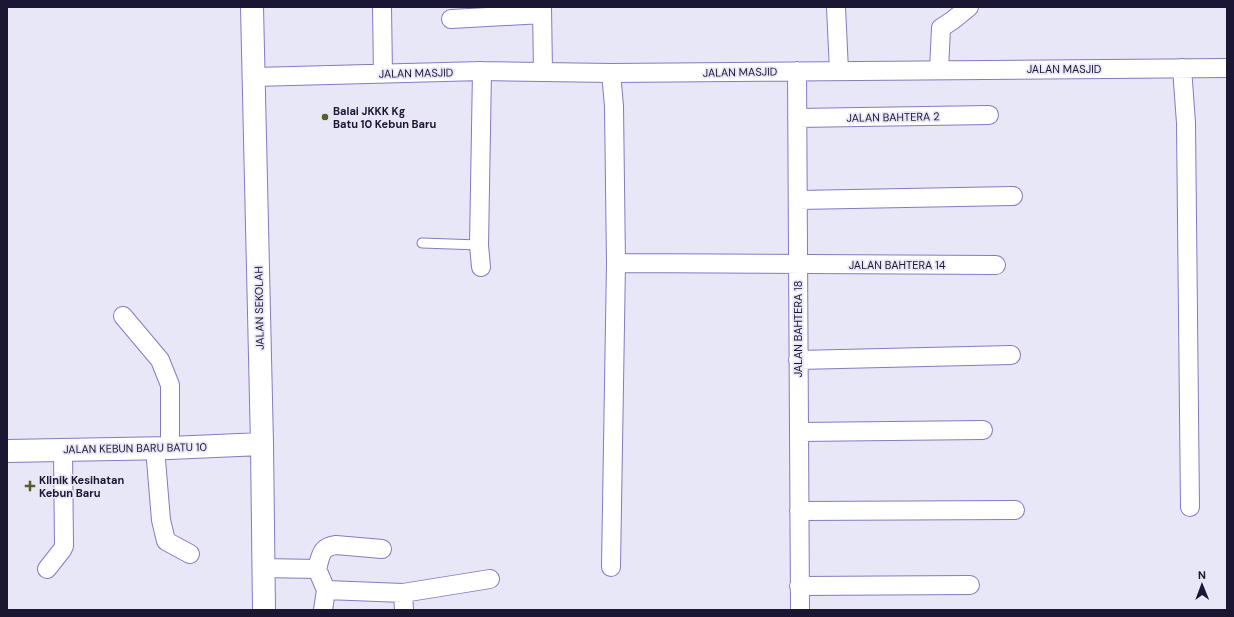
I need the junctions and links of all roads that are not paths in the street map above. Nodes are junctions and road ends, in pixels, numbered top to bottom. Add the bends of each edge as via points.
1 (252, 7) edge
2 (382, 7) edge
3 (836, 7) edge
4 (968, 7) edge
5 (542, 10) edge
6 (451, 19) dead end
7 (1227, 68) edge
8 (939, 70) junction
9 (482, 71) junction
10 (797, 71) junction
11 (839, 71) junction
12 (543, 72) junction
13 (611, 73) junction
14 (382, 74) junction
15 (1183, 74) junction
16 (254, 77) junction
17 (989, 116) dead end
18 (797, 118) junction
19 (1013, 196) dead end
20 (798, 200) junction
21 (422, 243) dead end
22 (479, 245) junction
23 (616, 263) junction
24 (798, 264) junction
25 (996, 265) dead end
26 (481, 267) dead end
27 (123, 316) dead end
28 (1011, 356) dead end
29 (798, 360) junction
30 (983, 430) dead end
31 (799, 432) junction
32 (262, 444) junction
33 (162, 448) junction
34 (63, 450) junction
35 (7, 451) edge
36 (1190, 507) dead end
37 (1015, 510) dead end
38 (799, 511) junction
39 (382, 549) dead end
40 (190, 554) dead end
41 (611, 567) dead end
42 (263, 568) junction
43 (47, 569) dead end
44 (317, 569) junction
45 (490, 579) dead end
46 (970, 585) dead end
47 (799, 586) junction
48 (326, 590) junction
49 (403, 601) edge
50 (264, 610) edge
51 (323, 610) edge
52 (800, 610) edge

1 - 16 street, JALAN SEKOLAH
2 - 14 street
3 - 11 street
4 - 8 street via 941,28
5 - 6 street
5 - 12 street
7 - 15 street, JALAN MASJID
8 - 11 street, JALAN MASJID
8 - 15 street, JALAN MASJID
9 - 12 street, JALAN MASJID
9 - 14 street, JALAN MASJID
9 - 22 street
10 - 11 street, JALAN MASJID
10 - 13 street, JALAN MASJID
10 - 18 street, JALAN BAHTERA 18
12 - 13 street, JALAN MASJID
13 - 23 street via 614,106
14 - 16 street, JALAN MASJID
15 - 36 street via 1186,123
16 - 32 street, JALAN SEKOLAH
17 - 18 street, JALAN BAHTERA 2
18 - 20 street, JALAN BAHTERA 18
19 - 20 street
20 - 24 street, JALAN BAHTERA 18
21 - 22 lane
22 - 26 street
23 - 24 street, JALAN BAHTERA 14
23 - 41 street
24 - 25 street, JALAN BAHTERA 14
24 - 29 street, JALAN BAHTERA 18
27 - 33 street via 160,360 170,385
28 - 29 street
29 - 31 street, JALAN BAHTERA 18
30 - 31 street
31 - 38 street, JALAN BAHTERA 18
32 - 33 street, JALAN KEBUN BARU BATU 10
32 - 42 street, JALAN SEKOLAH
33 - 34 street, JALAN KEBUN BARU BATU 10
33 - 40 street via 160,520 166,541
34 - 35 street, JALAN KEBUN BARU BATU 10
34 - 43 street via 64,542 62,550
37 - 38 street
38 - 47 street, JALAN BAHTERA 18
39 - 44 street via 330,546 322,552
42 - 44 street
42 - 50 street, JALAN SEKOLAH
44 - 48 street
45 - 49 street
46 - 47 street
47 - 52 street, JALAN BAHTERA 18
48 - 49 street
48 - 51 street

